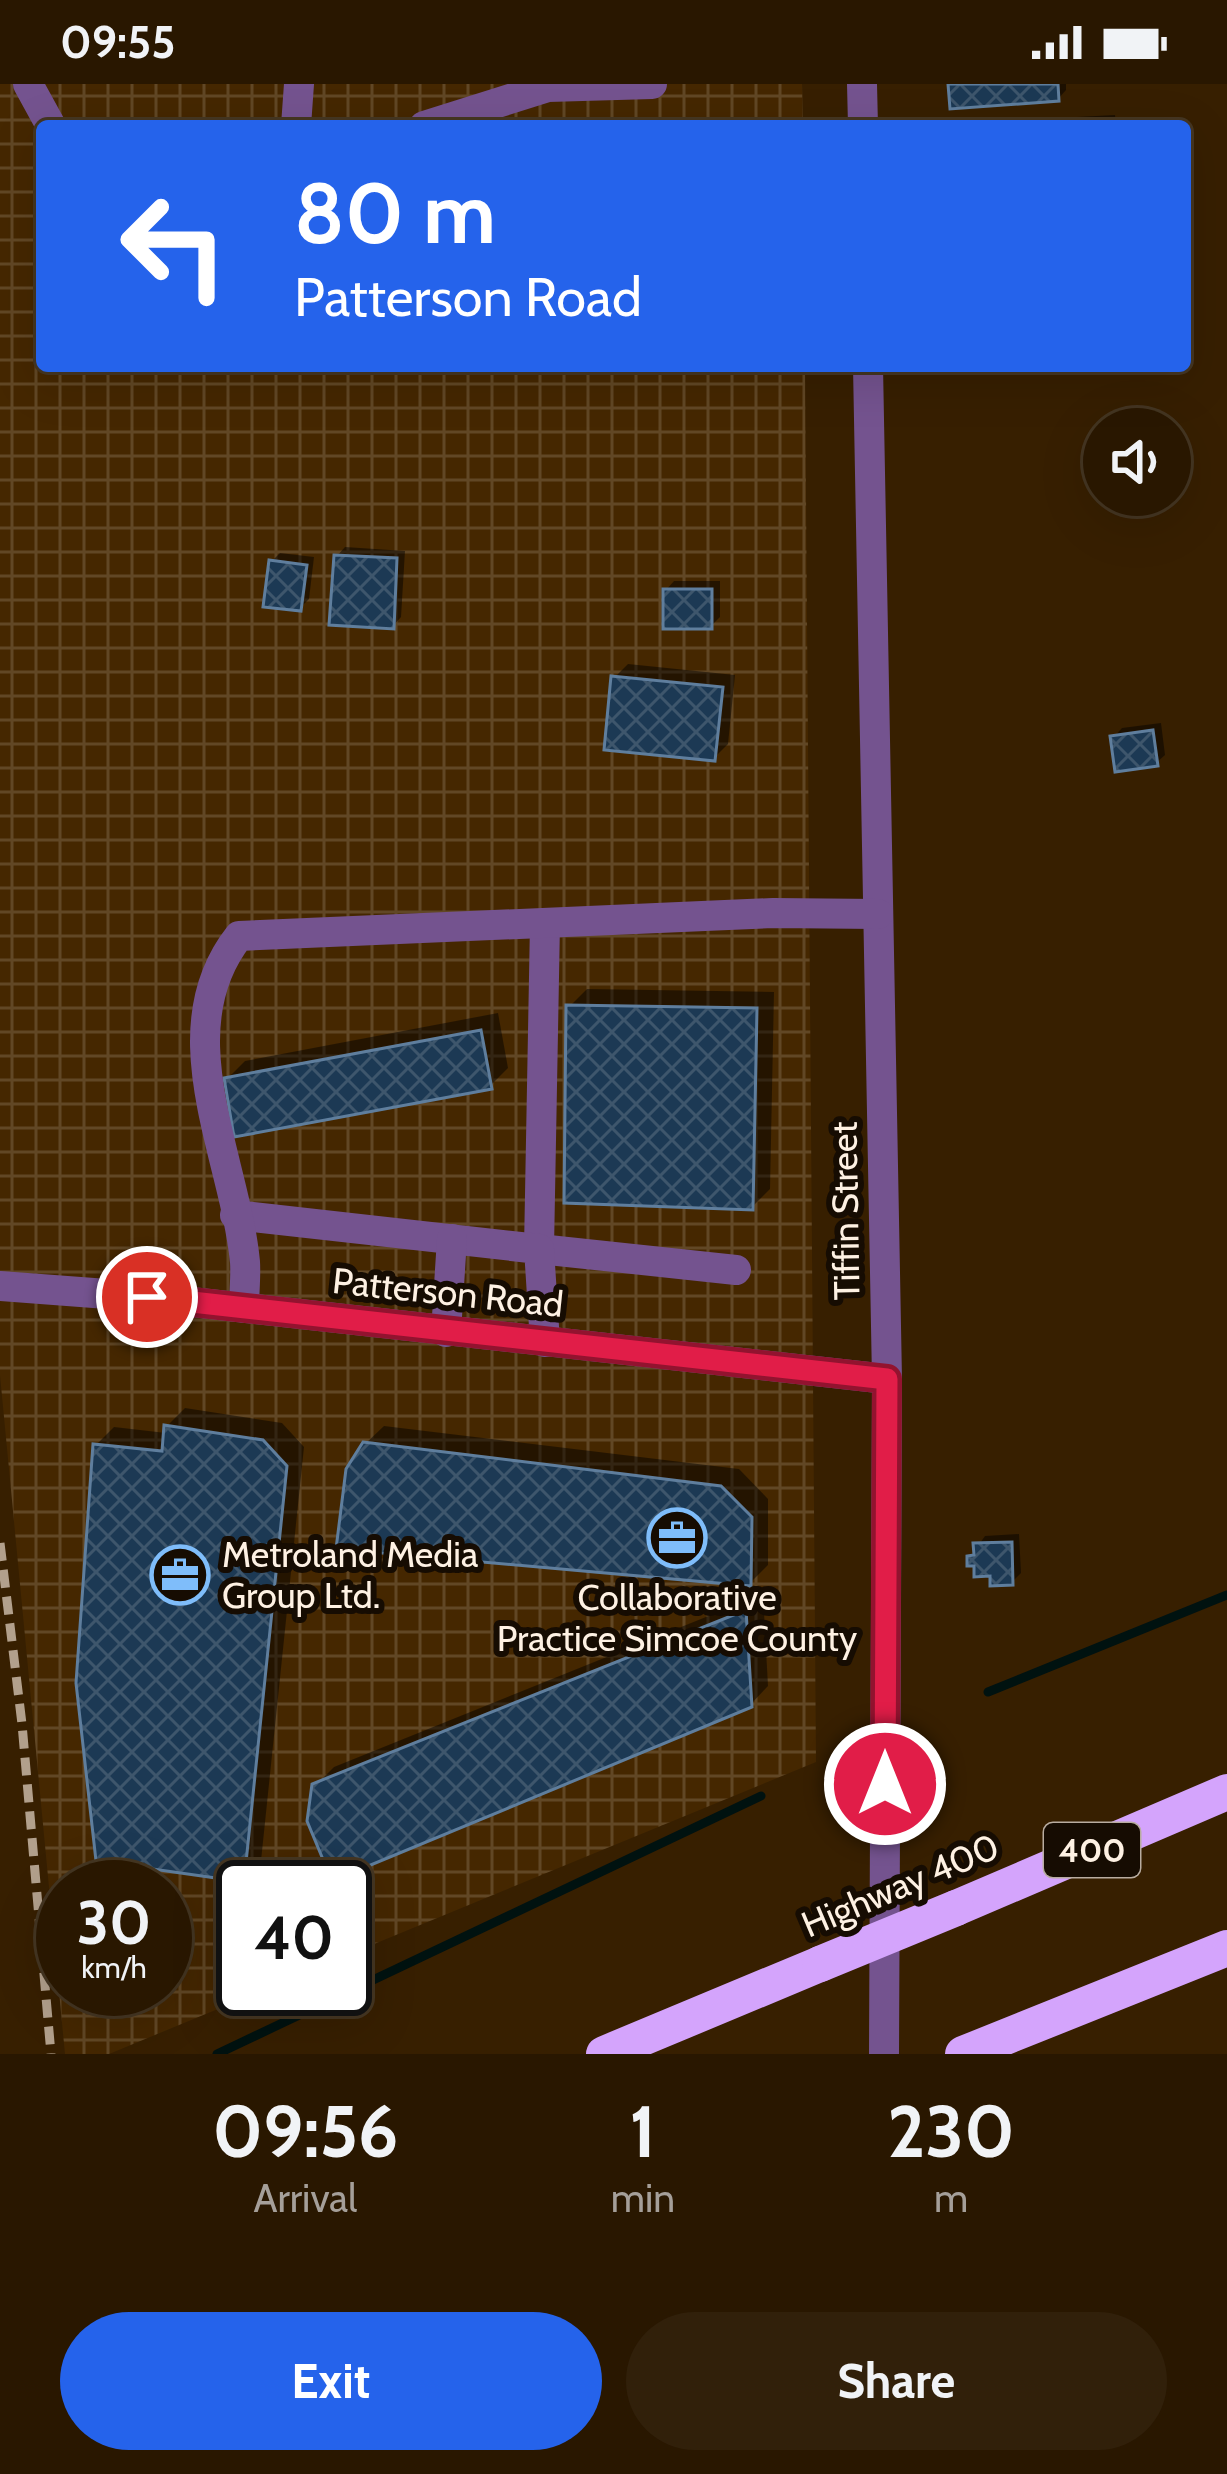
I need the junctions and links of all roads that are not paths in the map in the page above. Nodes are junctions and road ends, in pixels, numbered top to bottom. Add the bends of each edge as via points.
1 (28, 84) edge
2 (299, 84) edge
3 (652, 84) edge
4 (862, 84) edge
5 (48, 120) edge
6 (296, 120) edge
7 (443, 120) edge
8 (863, 120) edge
9 (868, 372) edge
10 (878, 914) junction
11 (545, 923) junction
12 (235, 1215) junction
13 (452, 1239) junction
14 (539, 1249) junction
15 (736, 1270) dead end
16 (0, 1286) edge
17 (244, 1309) junction
18 (446, 1332) junction
19 (545, 1342) junction
20 (887, 1379) junction
21 (1227, 1792) edge
22 (1227, 1948) edge
23 (604, 2054) edge
24 (884, 2054) edge
25 (963, 2054) edge

1 - 5 street
2 - 6 street
3 - 7 street via 548,87
4 - 8 street
9 - 10 street, Tiffin Street
10 - 11 street
10 - 20 street, Tiffin Street
11 - 12 street via 239,936 218,963 207,1018 207,1085
11 - 14 street
12 - 13 street
12 - 17 street
13 - 14 street
13 - 18 street
14 - 15 street
14 - 19 street
16 - 17 street, Patterson Road
17 - 18 street, Patterson Road
18 - 19 street, Patterson Road
19 - 20 street, Patterson Road
20 - 24 street, Tiffin Street
21 - 23 highway, Highway 400 / 400, bridge
22 - 25 highway

